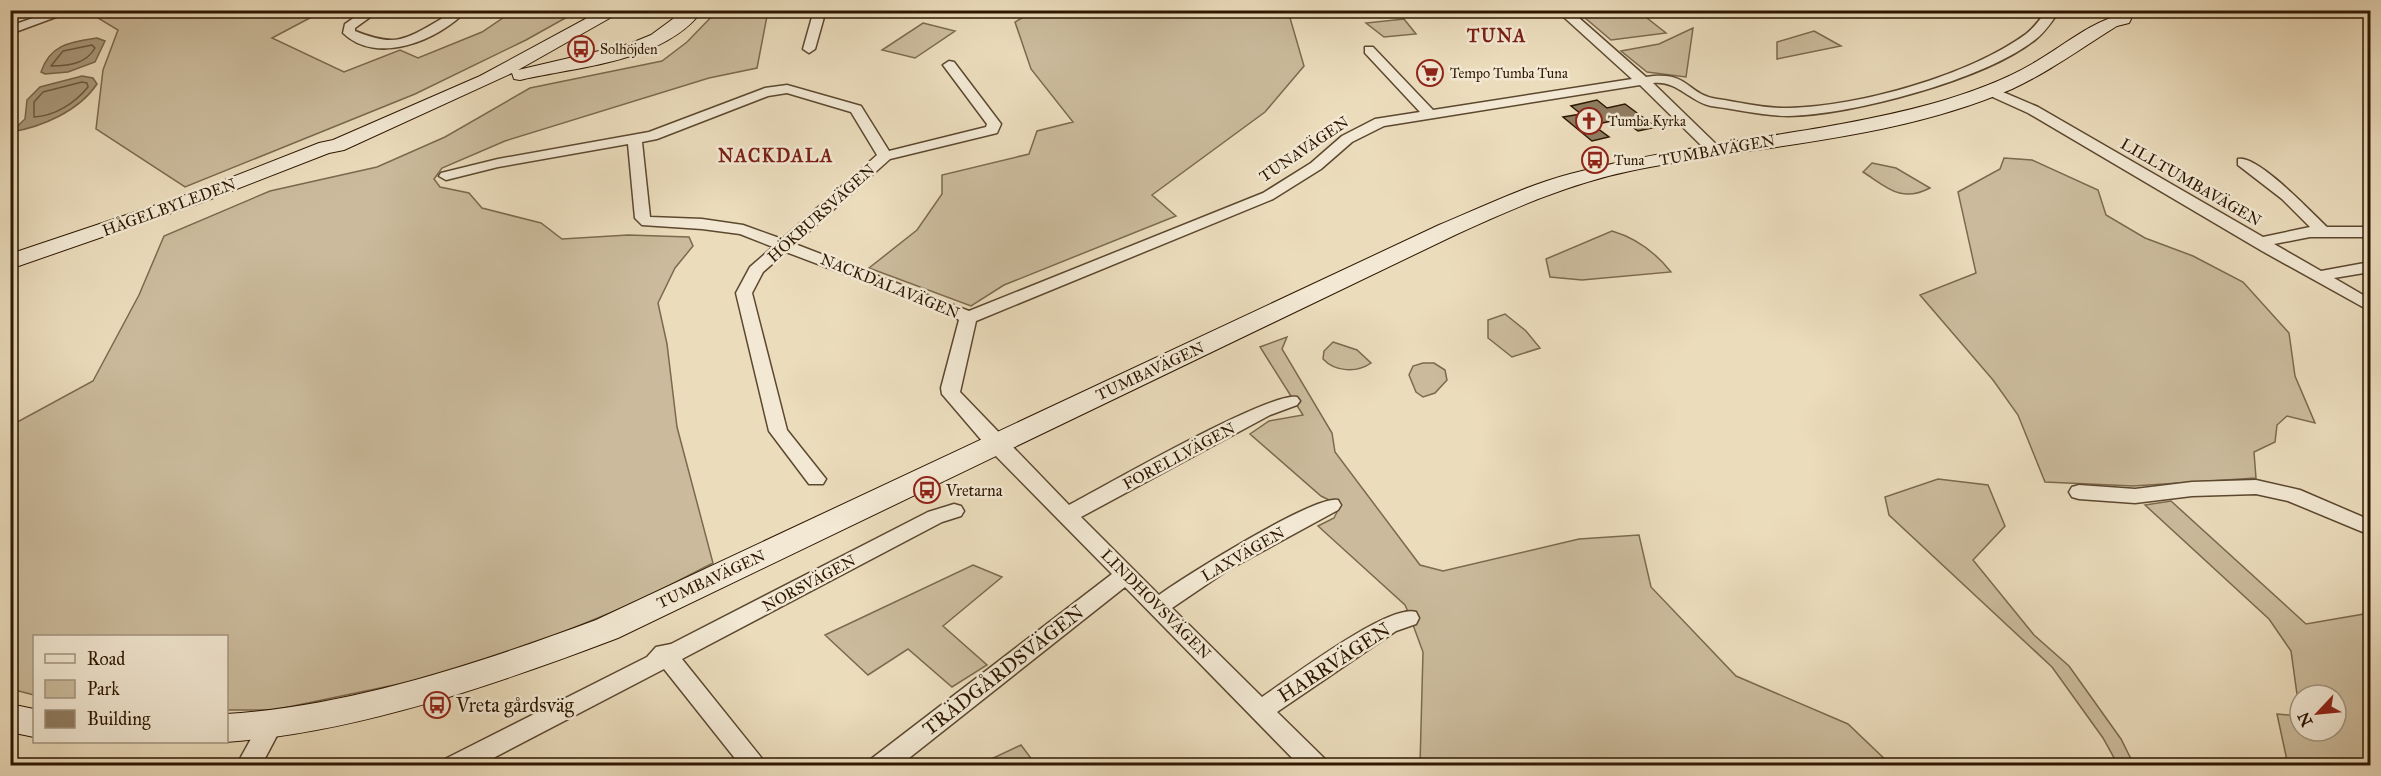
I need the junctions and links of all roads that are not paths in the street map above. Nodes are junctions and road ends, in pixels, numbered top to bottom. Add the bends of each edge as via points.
1 (69, 10) edge
2 (374, 10) edge
3 (461, 10) edge
4 (591, 10) edge
5 (605, 10) edge
6 (618, 10) edge
7 (695, 10) edge
8 (820, 10) edge
9 (1562, 10) edge
10 (2055, 10) edge
11 (2103, 11) edge
12 (2132, 13) edge
13 (10, 30) edge
14 (654, 40) junction
15 (2081, 40) junction
16 (809, 49) dead end
17 (1369, 50) dead end
18 (949, 65) dead end
19 (1642, 80) junction
20 (1991, 91) junction
21 (1429, 113) junction
22 (399, 117) junction
23 (635, 141) junction
24 (1715, 151) junction
25 (885, 156) junction
26 (2243, 162) dead end
27 (446, 176) dead end
28 (2322, 231) junction
29 (2370, 232) edge
30 (786, 245) junction
31 (2268, 248) junction
32 (10, 262) edge
33 (2370, 267) edge
34 (2319, 276) junction
35 (2370, 306) edge
36 (968, 318) junction
37 (1291, 400) dead end
38 (996, 444) junction
39 (816, 479) dead end
40 (2079, 492) dead end
41 (1331, 505) dead end
42 (954, 511) dead end
43 (1067, 515) junction
44 (2370, 528) edge
45 (1126, 575) junction
46 (1159, 606) junction
47 (1408, 618) dead end
48 (664, 653) junction
49 (1262, 710) junction
50 (10, 718) edge
51 (33, 723) edge
52 (270, 726) junction
53 (228, 728) edge
54 (248, 765) edge
55 (454, 765) edge
56 (756, 765) edge
57 (880, 765) edge
58 (1316, 765) edge

1 - 13 street
2 - 3 street via 349,27 349,33 382,45 408,41
4 - 22 main road via 533,46
5 - 22 main road, HÅGELBYLEDEN
6 - 14 main road via 595,29 593,40 618,47
6 - 22 main road, HÅGELBYLEDEN via 486,80
7 - 14 main road
8 - 16 street
9 - 19 street
10 - 19 street, TUNAVÄGEN via 2031,36 1968,72 1868,101 1788,112 1711,102 1671,79
11 - 12 main road
11 - 15 main road, TUMBAVÄGEN
12 - 15 main road, TUMBAVÄGEN
14 - 22 main road via 635,49 520,75
15 - 20 main road, TUMBAVÄGEN
17 - 21 street
18 - 25 street via 994,124 992,130
19 - 21 street, TUNAVÄGEN
19 - 24 street
20 - 24 main road, TUMBAVÄGEN via 1891,119
20 - 31 street, LILLTUMBAVÄGEN via 2033,110
21 - 36 street, TUNAVÄGEN via 1373,124 1269,196
22 - 32 main road, HÅGELBYLEDEN via 337,146
23 - 25 street, HÖKBURSVÄGEN via 784,88 856,109
23 - 27 street, HÖKBURSVÄGEN via 498,163
23 - 30 street, NACKDALAVÄGEN via 643,218 647,222 742,230
24 - 38 main road, TUMBAVÄGEN via 1571,180 1533,192
25 - 30 street, HÖKBURSVÄGEN
26 - 28 street via 2287,196
28 - 29 street
28 - 31 street via 2269,240
30 - 36 street, NACKDALAVÄGEN
30 - 39 street, HÖKBURSVÄGEN via 756,270 744,293 778,431
31 - 34 street, LILLTUMBAVÄGEN
33 - 34 street
34 - 35 street, LILLTUMBAVÄGEN
36 - 38 street, NACKDALAVÄGEN via 951,394
37 - 43 street, FORELLVÄGEN
38 - 43 street, LINDHOVSVÄGEN
38 - 52 main road, TUMBAVÄGEN via 585,638 429,690
40 - 44 street via 2135,496 2256,487 2293,495
41 - 46 street, LAXVÄGEN via 1256,545
42 - 48 street, NORSVÄGEN via 935,517 674,653
43 - 45 street, LINDHOVSVÄGEN
45 - 46 street, LINDHOVSVÄGEN
45 - 57 street, TRÄDGÅRDSVÄGEN
46 - 49 street, LINDHOVSVÄGEN
47 - 49 street, HARRVÄGEN via 1388,625
48 - 55 street, NORSVÄGEN via 655,663
48 - 56 street
49 - 58 street, LINDHOVSVÄGEN
50 - 51 main road
52 - 53 main road, TUMBAVÄGEN
52 - 54 street

